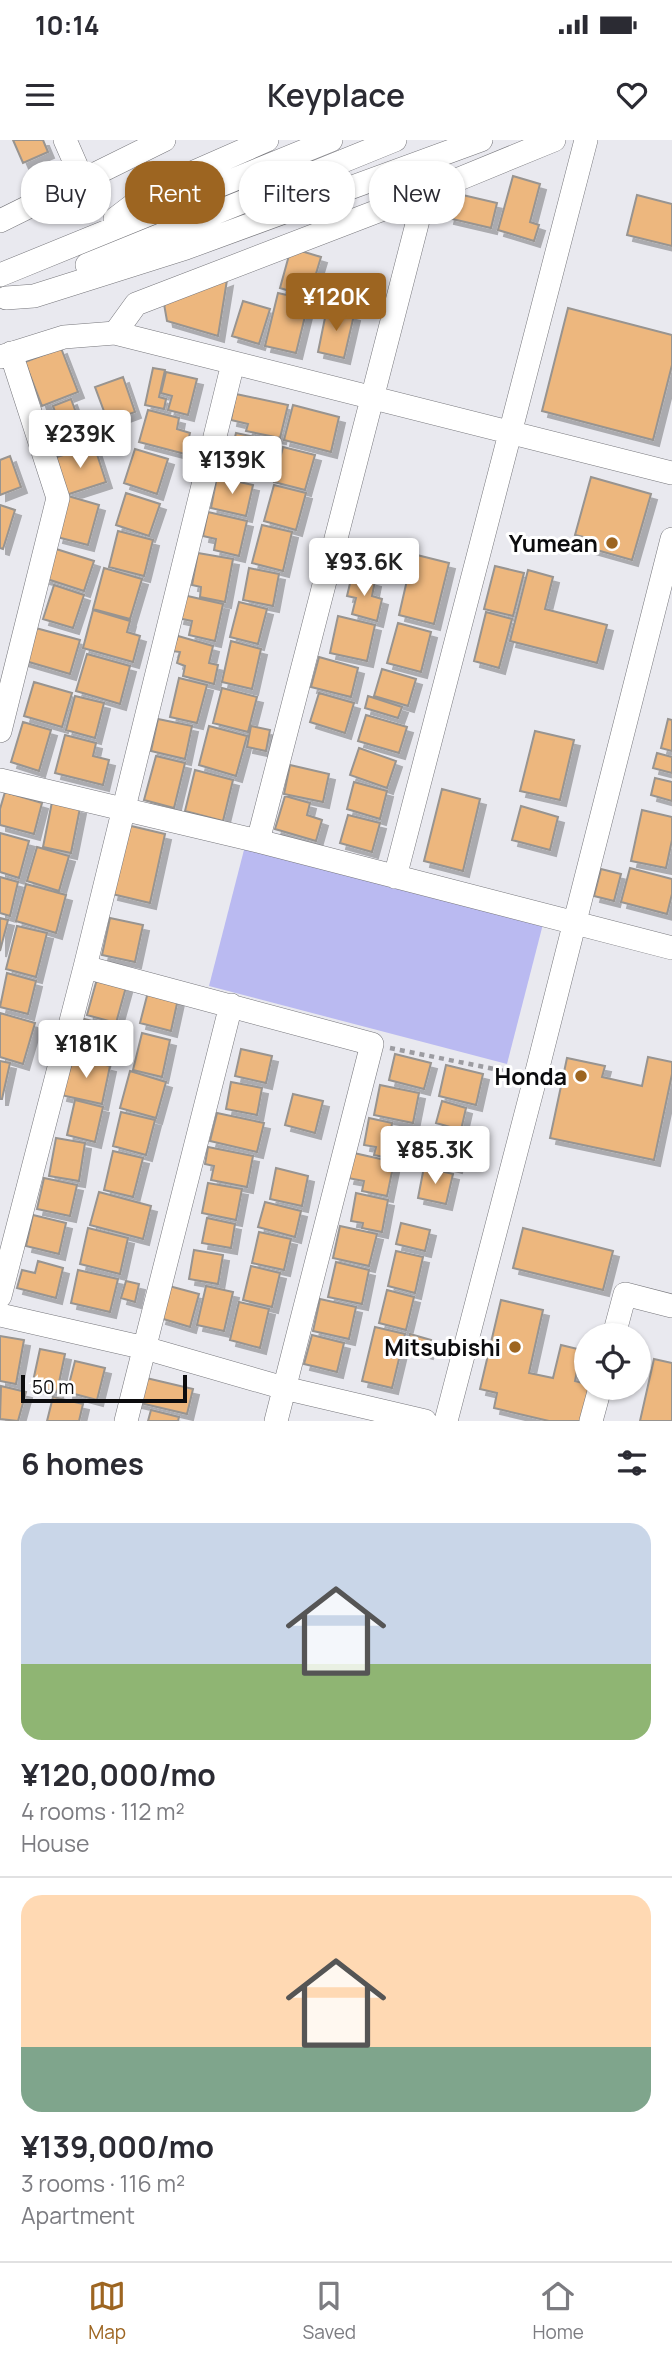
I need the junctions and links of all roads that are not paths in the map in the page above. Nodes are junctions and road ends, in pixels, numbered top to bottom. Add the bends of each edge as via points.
1 (65, 140) edge
2 (164, 140) edge
3 (267, 140) edge
4 (331, 140) edge
5 (395, 140) edge
6 (481, 140) edge
7 (554, 140) edge
8 (586, 140) edge
9 (74, 161) edge
10 (111, 167) edge
11 (465, 177) edge
12 (21, 211) edge
13 (369, 215) edge
14 (0, 221) edge
15 (417, 224) edge
16 (88, 240) junction
17 (0, 275) edge
18 (3, 299) edge
19 (115, 333) junction
20 (6, 355) edge
21 (233, 363) junction
22 (373, 399) junction
23 (509, 432) junction
24 (672, 473) edge
25 (672, 539) edge
26 (0, 731) edge
27 (0, 780) edge
28 (123, 808) junction
29 (258, 841) junction
30 (395, 877) junction
31 (575, 924) junction
32 (672, 948) edge
33 (85, 967) junction
34 (231, 1005) junction
35 (0, 1296) edge
36 (672, 1306) edge
37 (0, 1315) edge
38 (617, 1323) edge
39 (145, 1348) junction
40 (284, 1388) junction
41 (597, 1400) edge
42 (126, 1421) edge
43 (276, 1421) edge
44 (425, 1421) edge
45 (446, 1421) edge
46 (591, 1421) edge

1 - 9 street
2 - 10 street
3 - 16 street via 153,190
4 - 16 street
5 - 18 street
6 - 18 street via 186,248 34,296
7 - 11 street
8 - 23 street
12 - 14 street
13 - 19 street via 136,304
15 - 22 street
16 - 17 street
19 - 20 street via 64,337
19 - 21 street
20 - 26 street via 58,498
21 - 22 street
21 - 28 street
22 - 23 street
22 - 29 street
23 - 24 street
23 - 30 street
25 - 31 street
27 - 28 street
28 - 29 street
28 - 33 street
29 - 30 street
30 - 31 street
31 - 32 street
31 - 45 street
33 - 34 street
33 - 35 street
34 - 39 street
34 - 40 street via 372,1044
36 - 38 street via 625,1294
37 - 39 street
39 - 40 street
39 - 42 street
40 - 43 street
40 - 44 street
41 - 46 street

